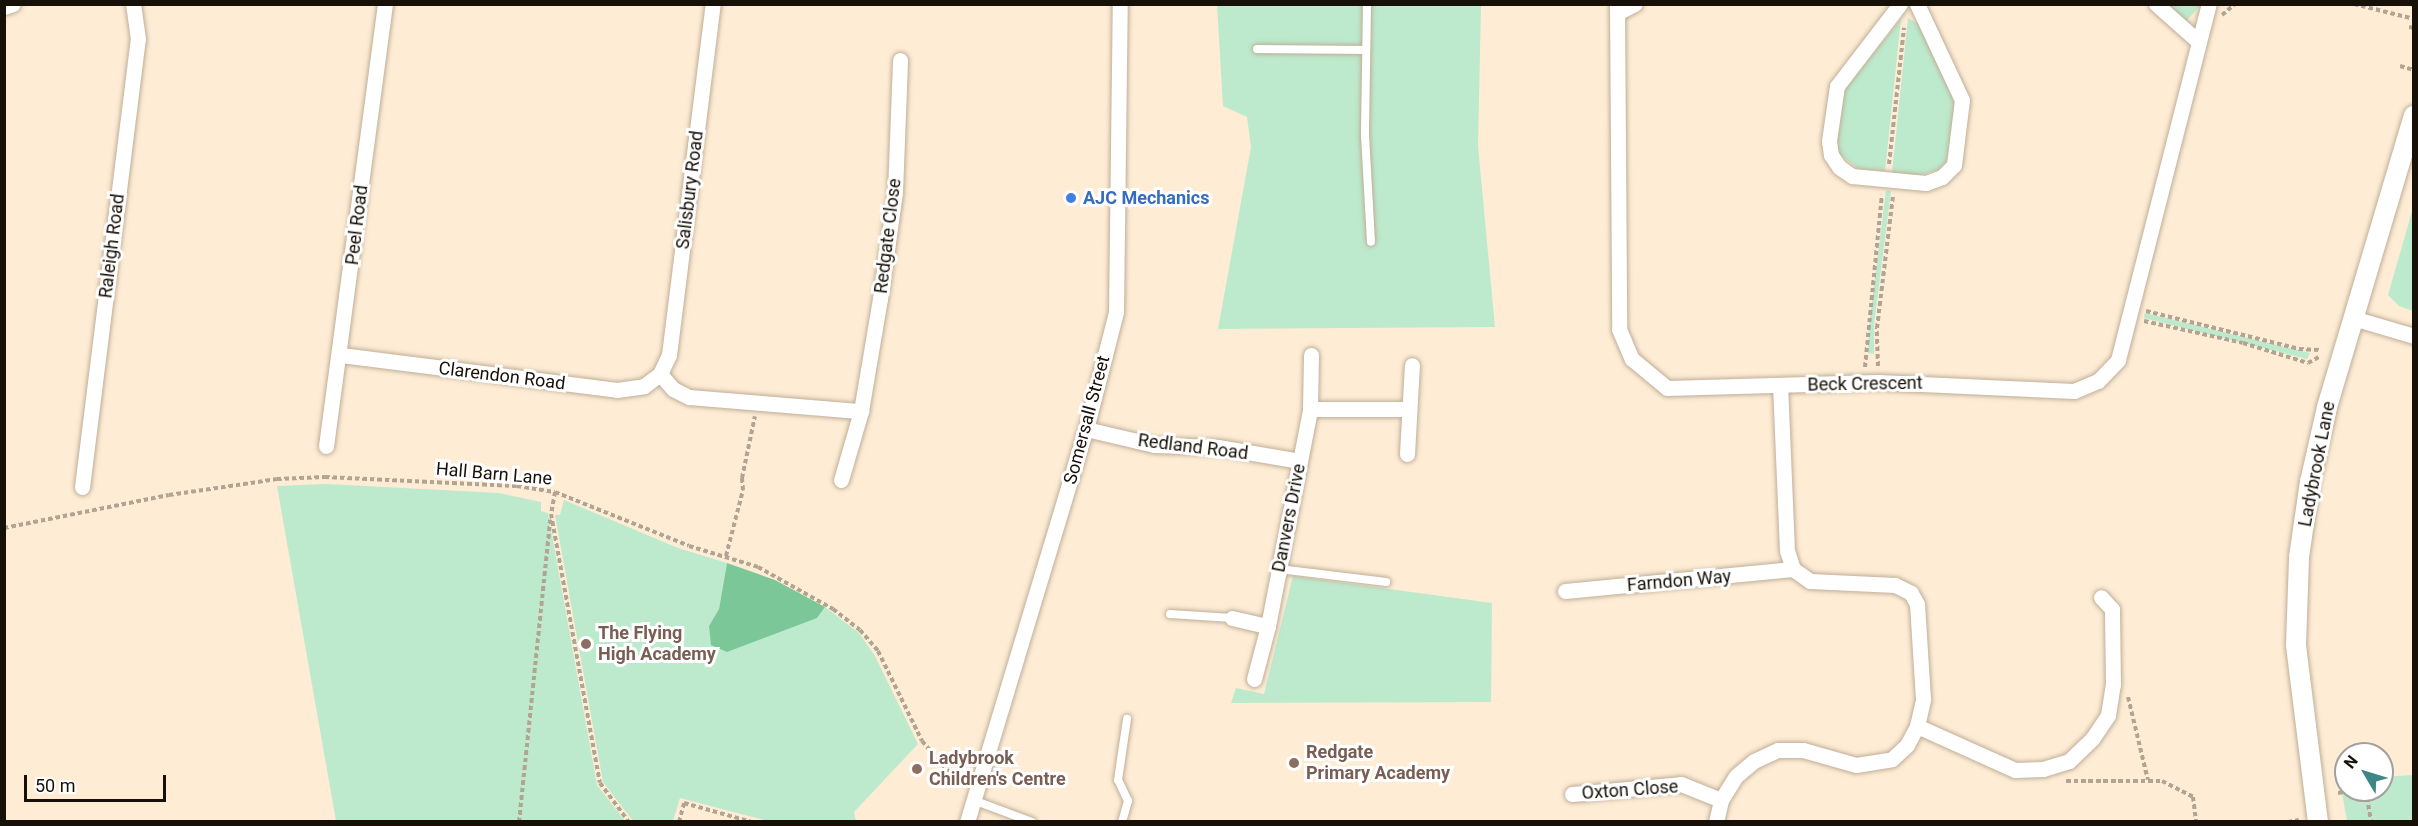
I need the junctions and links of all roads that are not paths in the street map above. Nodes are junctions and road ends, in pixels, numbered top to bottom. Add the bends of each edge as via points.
1 (13, 4) edge
2 (133, 4) edge
3 (385, 4) edge
4 (713, 4) edge
5 (1119, 4) edge
6 (1367, 4) edge
7 (1635, 4) edge
8 (1917, 4) edge
9 (2156, 4) edge
10 (2209, 4) edge
11 (4, 7) edge
12 (1617, 8) edge
13 (1903, 10) edge
14 (2199, 42) junction
15 (1257, 49) dead end
16 (1366, 50) junction
17 (900, 60) dead end
18 (2414, 116) edge
19 (1371, 242) dead end
20 (2353, 318) junction
21 (2414, 336) edge
22 (341, 355) junction
23 (1311, 356) dead end
24 (1412, 365) dead end
25 (660, 374) junction
26 (1780, 385) junction
27 (1310, 409) junction
28 (1407, 409) junction
29 (861, 411) junction
30 (1086, 429) junction
31 (326, 446) dead end
32 (1407, 454) dead end
33 (1300, 461) junction
34 (841, 480) dead end
35 (82, 487) dead end
36 (1279, 569) junction
37 (1793, 569) junction
38 (1386, 582) dead end
39 (1565, 591) dead end
40 (2101, 597) dead end
41 (1170, 614) dead end
42 (1232, 618) joint
43 (1268, 626) junction
44 (1254, 679) dead end
45 (1127, 719) dead end
46 (1917, 726) junction
47 (1572, 794) dead end
48 (973, 798) junction
49 (1721, 800) junction
50 (967, 822) edge
51 (1032, 822) edge
52 (1122, 822) edge
53 (1716, 822) edge
54 (2318, 822) edge

1 - 11 street
2 - 35 street, Raleigh Road via 138,39
3 - 22 street, Peel Road
4 - 25 street, Salisbury Road via 669,355
5 - 30 street, Somersall Street via 1119,285 1116,312
6 - 16 lane
7 - 12 street, Beck Crescent
8 - 13 street via 1962,100 1959,146 1953,165 1942,177 1926,183 1852,176 1831,155 1829,141 1837,86
9 - 14 street
10 - 14 street, Beck Crescent
12 - 26 street, Beck Crescent via 1619,329 1632,359 1667,388
14 - 26 street, Beck Crescent via 2133,313 2118,360 2098,381 2074,391 1871,382
15 - 16 lane
16 - 19 lane
17 - 29 street, Redgate Close via 895,192
18 - 20 street, Ladybrook Lane
20 - 21 street
20 - 54 street, Ladybrook Lane via 2319,439 2299,557 2296,645
22 - 25 street, Clarendon Road via 617,390 644,386
22 - 31 street, Peel Road
23 - 27 street, Danvers Drive
24 - 28 street
25 - 29 street via 689,397
26 - 37 street via 1787,551
27 - 28 street
27 - 33 street, Danvers Drive
28 - 32 street
29 - 34 street, Redgate Close
30 - 33 street, Redland Road via 1154,445 1218,447
30 - 48 street, Somersall Street
33 - 36 street, Danvers Drive
36 - 38 lane
36 - 43 street, Danvers Drive
37 - 39 street, Farndon Way
37 - 46 street, Farndon Way via 1810,580 1895,585 1911,593 1917,603 1923,699
40 - 46 street via 2112,609 2113,685 2108,715 2092,739 2069,761 2043,769 2015,770
41 - 42 lane
42 - 43 street
43 - 44 street, Danvers Drive
45 - 52 lane via 1118,780 1128,801
46 - 49 street, Farndon Way via 1907,745 1892,759 1869,765 1803,750 1778,750 1754,760 1736,776
47 - 49 street, Oxton Close via 1681,784
48 - 50 street, Somersall Street
48 - 51 lane
49 - 53 street, Farndon Way

